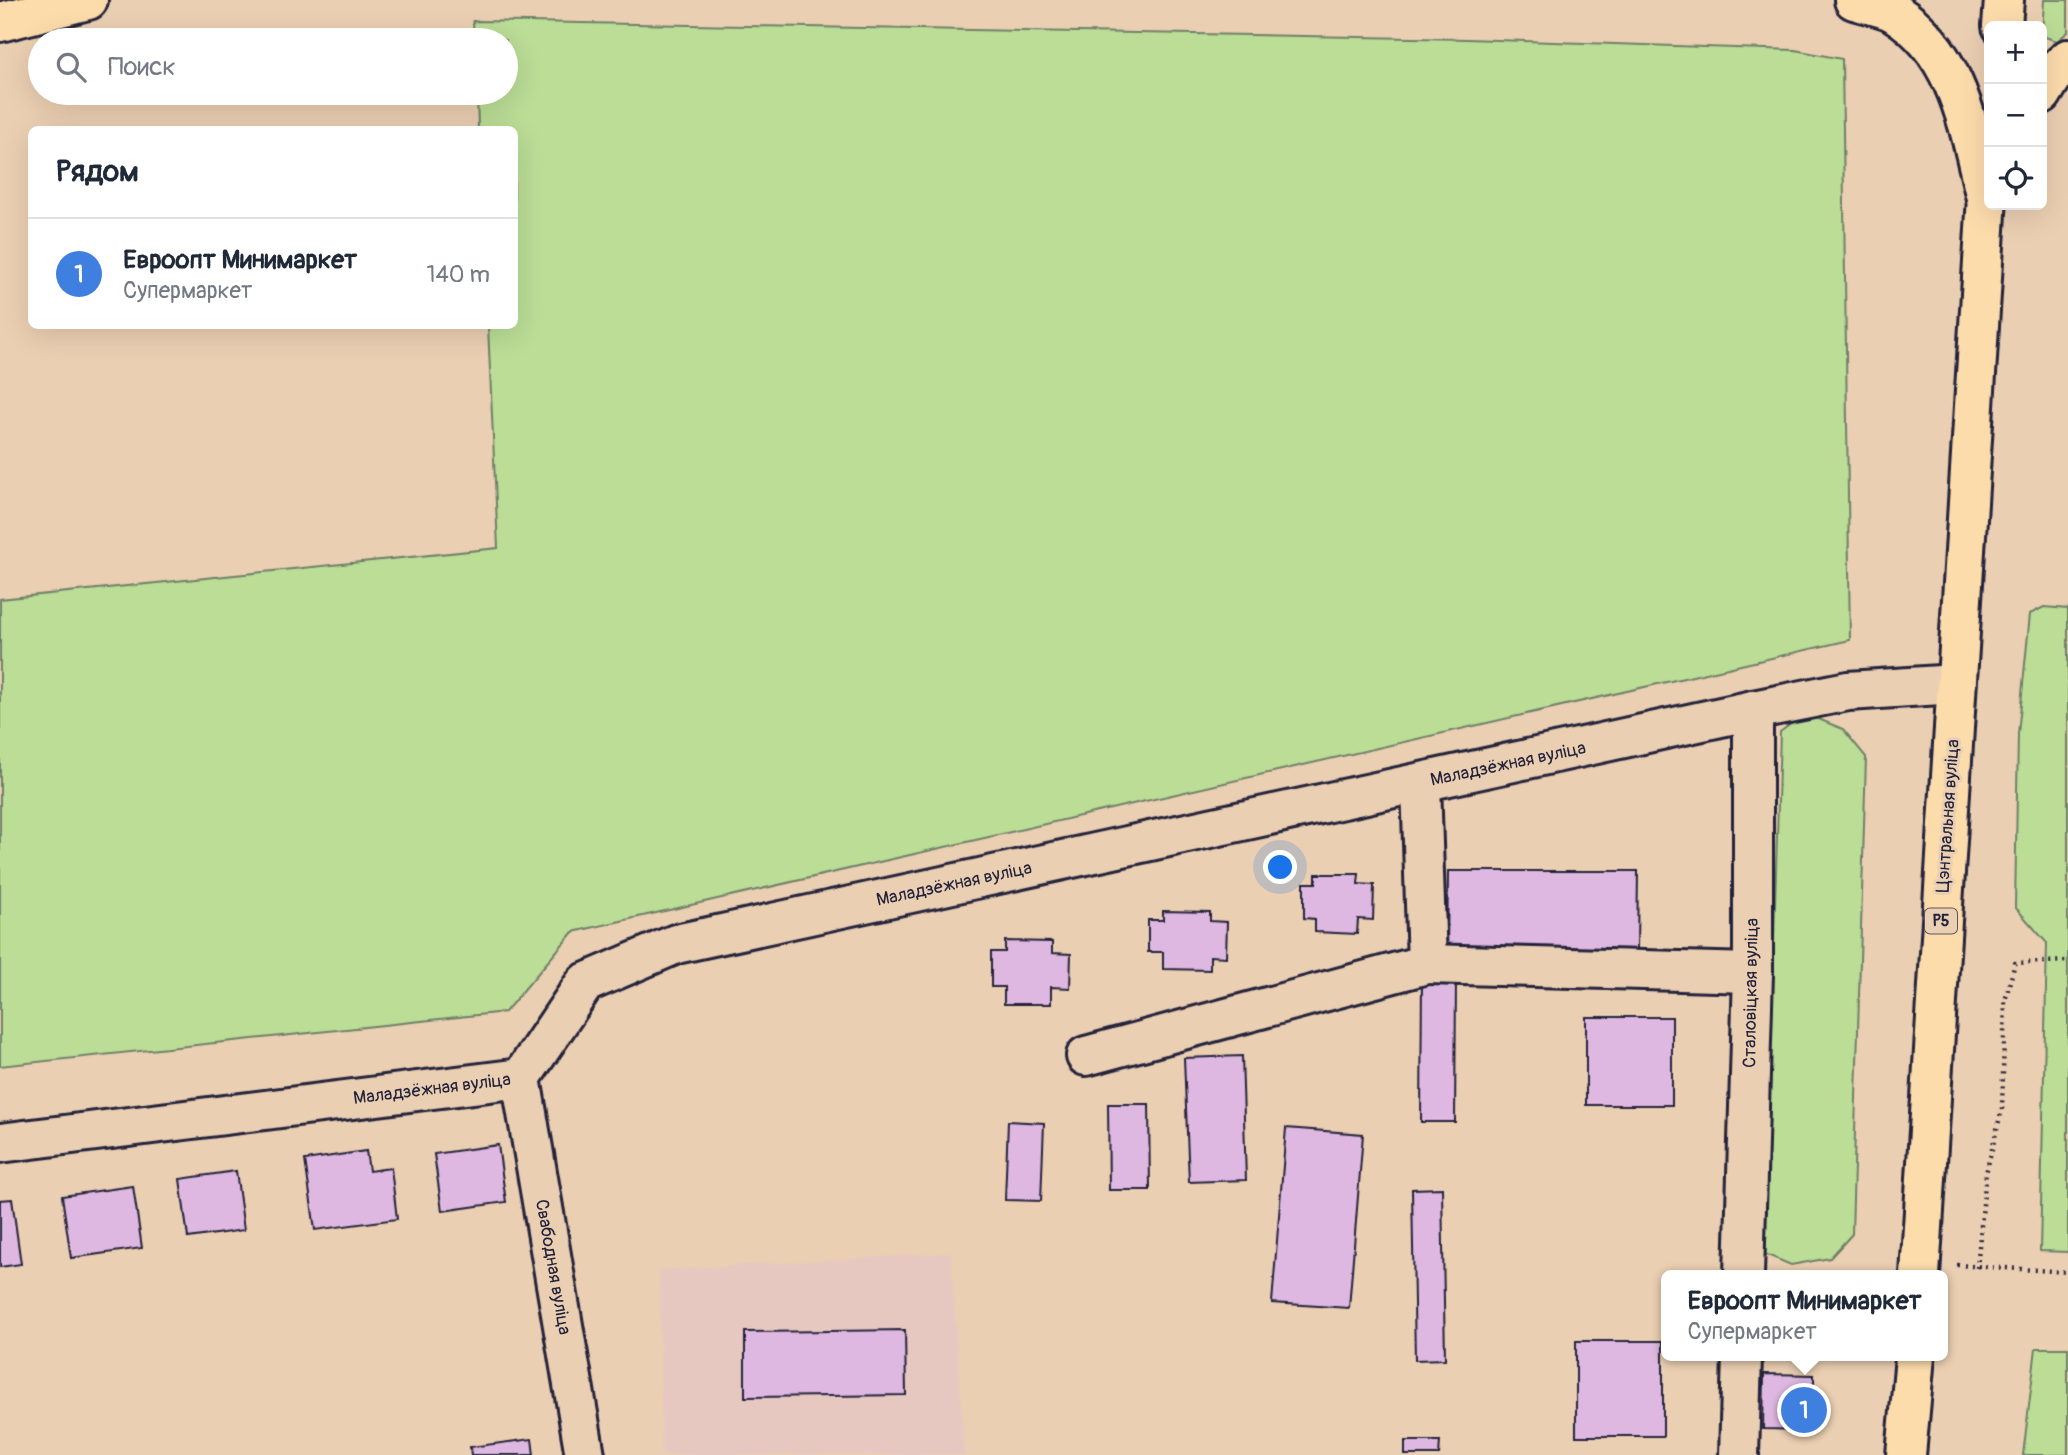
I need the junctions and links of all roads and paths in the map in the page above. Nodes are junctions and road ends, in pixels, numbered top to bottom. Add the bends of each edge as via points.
1 (88, 0) edge
2 (1854, 0) edge
3 (2004, 0) edge
4 (2002, 21) edge
5 (0, 22) edge
6 (2068, 59) edge
7 (2047, 86) edge
8 (1984, 173) edge
9 (1986, 210) edge
10 (1956, 684) junction
11 (1753, 710) junction
12 (1421, 783) junction
13 (2068, 961) edge
14 (1427, 964) junction
15 (1753, 973) junction
16 (1086, 1056) dead end
17 (521, 1078) junction
18 (0, 1143) edge
19 (1920, 1268) edge
20 (1977, 1268) junction
21 (1744, 1270) edge
22 (2068, 1272) edge
23 (1742, 1361) edge
24 (1915, 1361) edge
25 (585, 1455) edge
26 (1739, 1455) edge
27 (1906, 1455) edge

1 - 5 main road
2 - 8 main road via 1894,12 1934,46 1953,77
3 - 4 main road
6 - 7 main road
9 - 10 main road, Цэнтральная вуліца / Р5
10 - 11 street, Маладзёжная вуліца via 1848,691
10 - 19 main road, Цэнтральная вуліца / Р5
11 - 12 street, Маладзёжная вуліца
11 - 15 street, Сталовіцкая вуліца
12 - 14 street
12 - 17 street, Маладзёжная вуліца via 676,944 584,983
13 - 20 path via 2015,963 2005,1001 2002,1109 1986,1173
14 - 15 street
14 - 16 street
15 - 21 street, Сталовіцкая вуліца
17 - 18 street, Маладзёжная вуліца
17 - 25 street, Свабодная вуліца
19 - 20 path
20 - 22 path
23 - 26 street
24 - 27 main road

